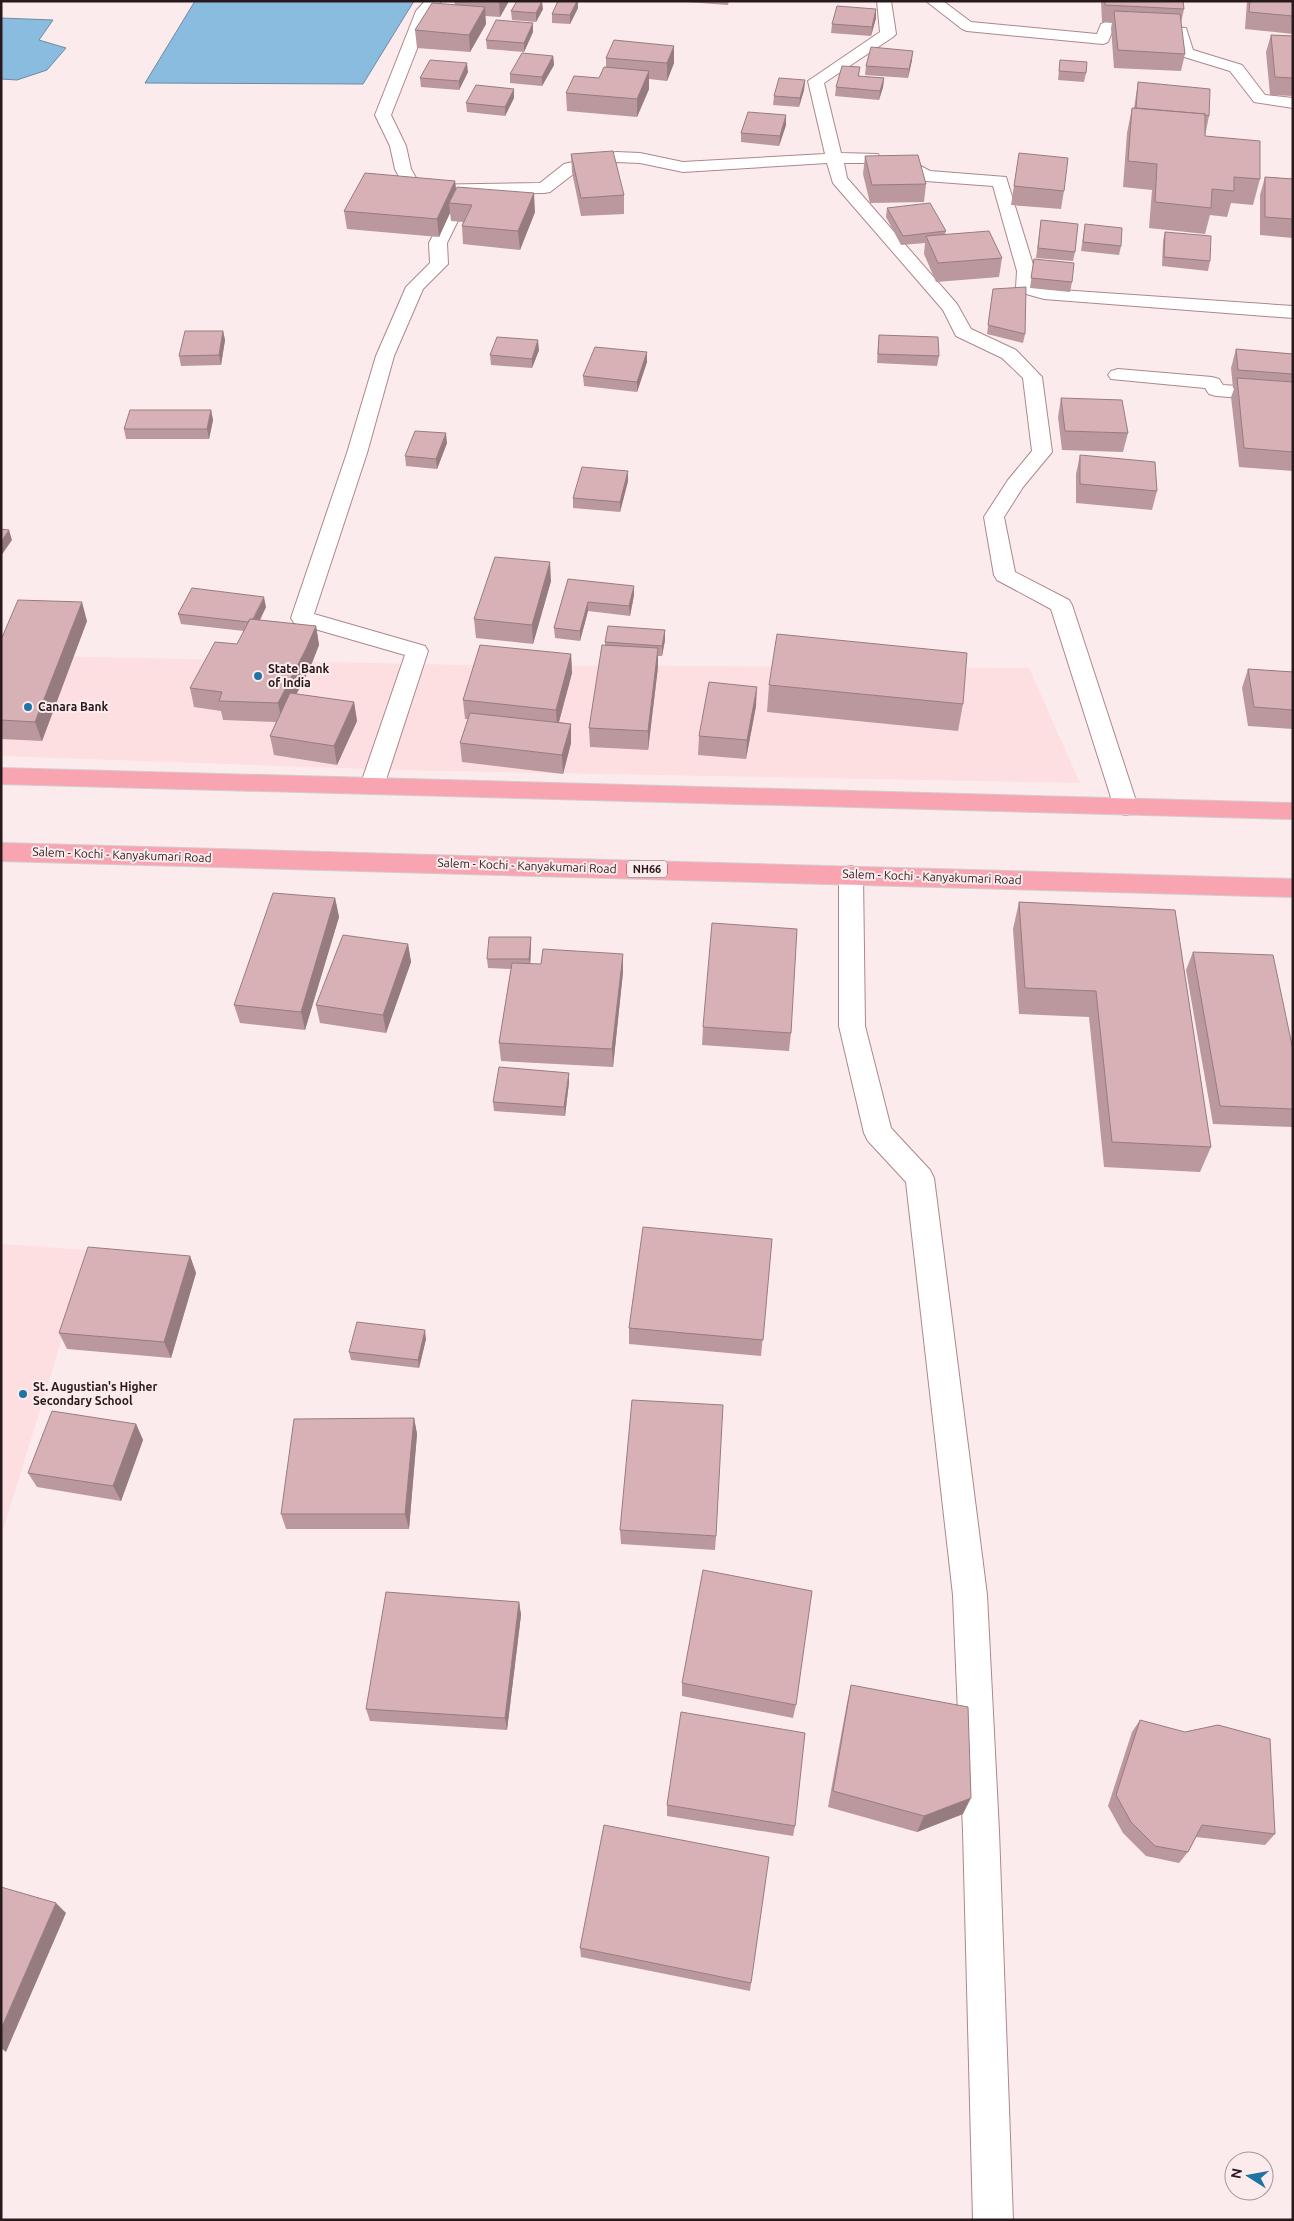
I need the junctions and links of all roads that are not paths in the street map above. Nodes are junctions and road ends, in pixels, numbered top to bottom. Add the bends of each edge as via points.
1 (434, 1) edge
2 (884, 1) edge
3 (933, 1) edge
4 (1293, 103) edge
5 (834, 158) junction
6 (465, 189) junction
7 (1293, 312) edge
8 (1118, 375) dead end
9 (1293, 396) edge
10 (1, 776) edge
11 (372, 786) junction
12 (1126, 807) junction
13 (1293, 812) edge
14 (1, 852) edge
15 (851, 875) junction
16 (1293, 888) edge
17 (993, 2220) edge

1 - 6 street via 424,12 383,115 398,146 403,170 414,190
2 - 5 street via 888,34 816,81
3 - 4 street via 967,26 1103,39 1106,27 1181,30 1186,53 1236,68 1260,99
5 - 6 street via 683,167 640,158 616,157 570,168 544,188
5 - 7 street via 872,158 877,170 917,169 926,176 1000,181 1026,271 1025,288 1044,294
5 - 12 street via 839,179 951,308 963,332 1009,354 1032,378 1042,452 1014,484 994,517 1005,576 1061,605
6 - 11 street via 438,243 439,264 415,288 385,356 357,453 302,618 417,651
8 - 9 street via 1212,383 1216,390
10 - 11 highway
11 - 12 highway
12 - 13 highway
14 - 15 highway, Salem - Kochi - Kanyakumari Road / NH66
15 - 16 highway, Salem - Kochi - Kanyakumari Road / NH66
15 - 17 street via 852,1026 878,1133 920,1178 970,1595

